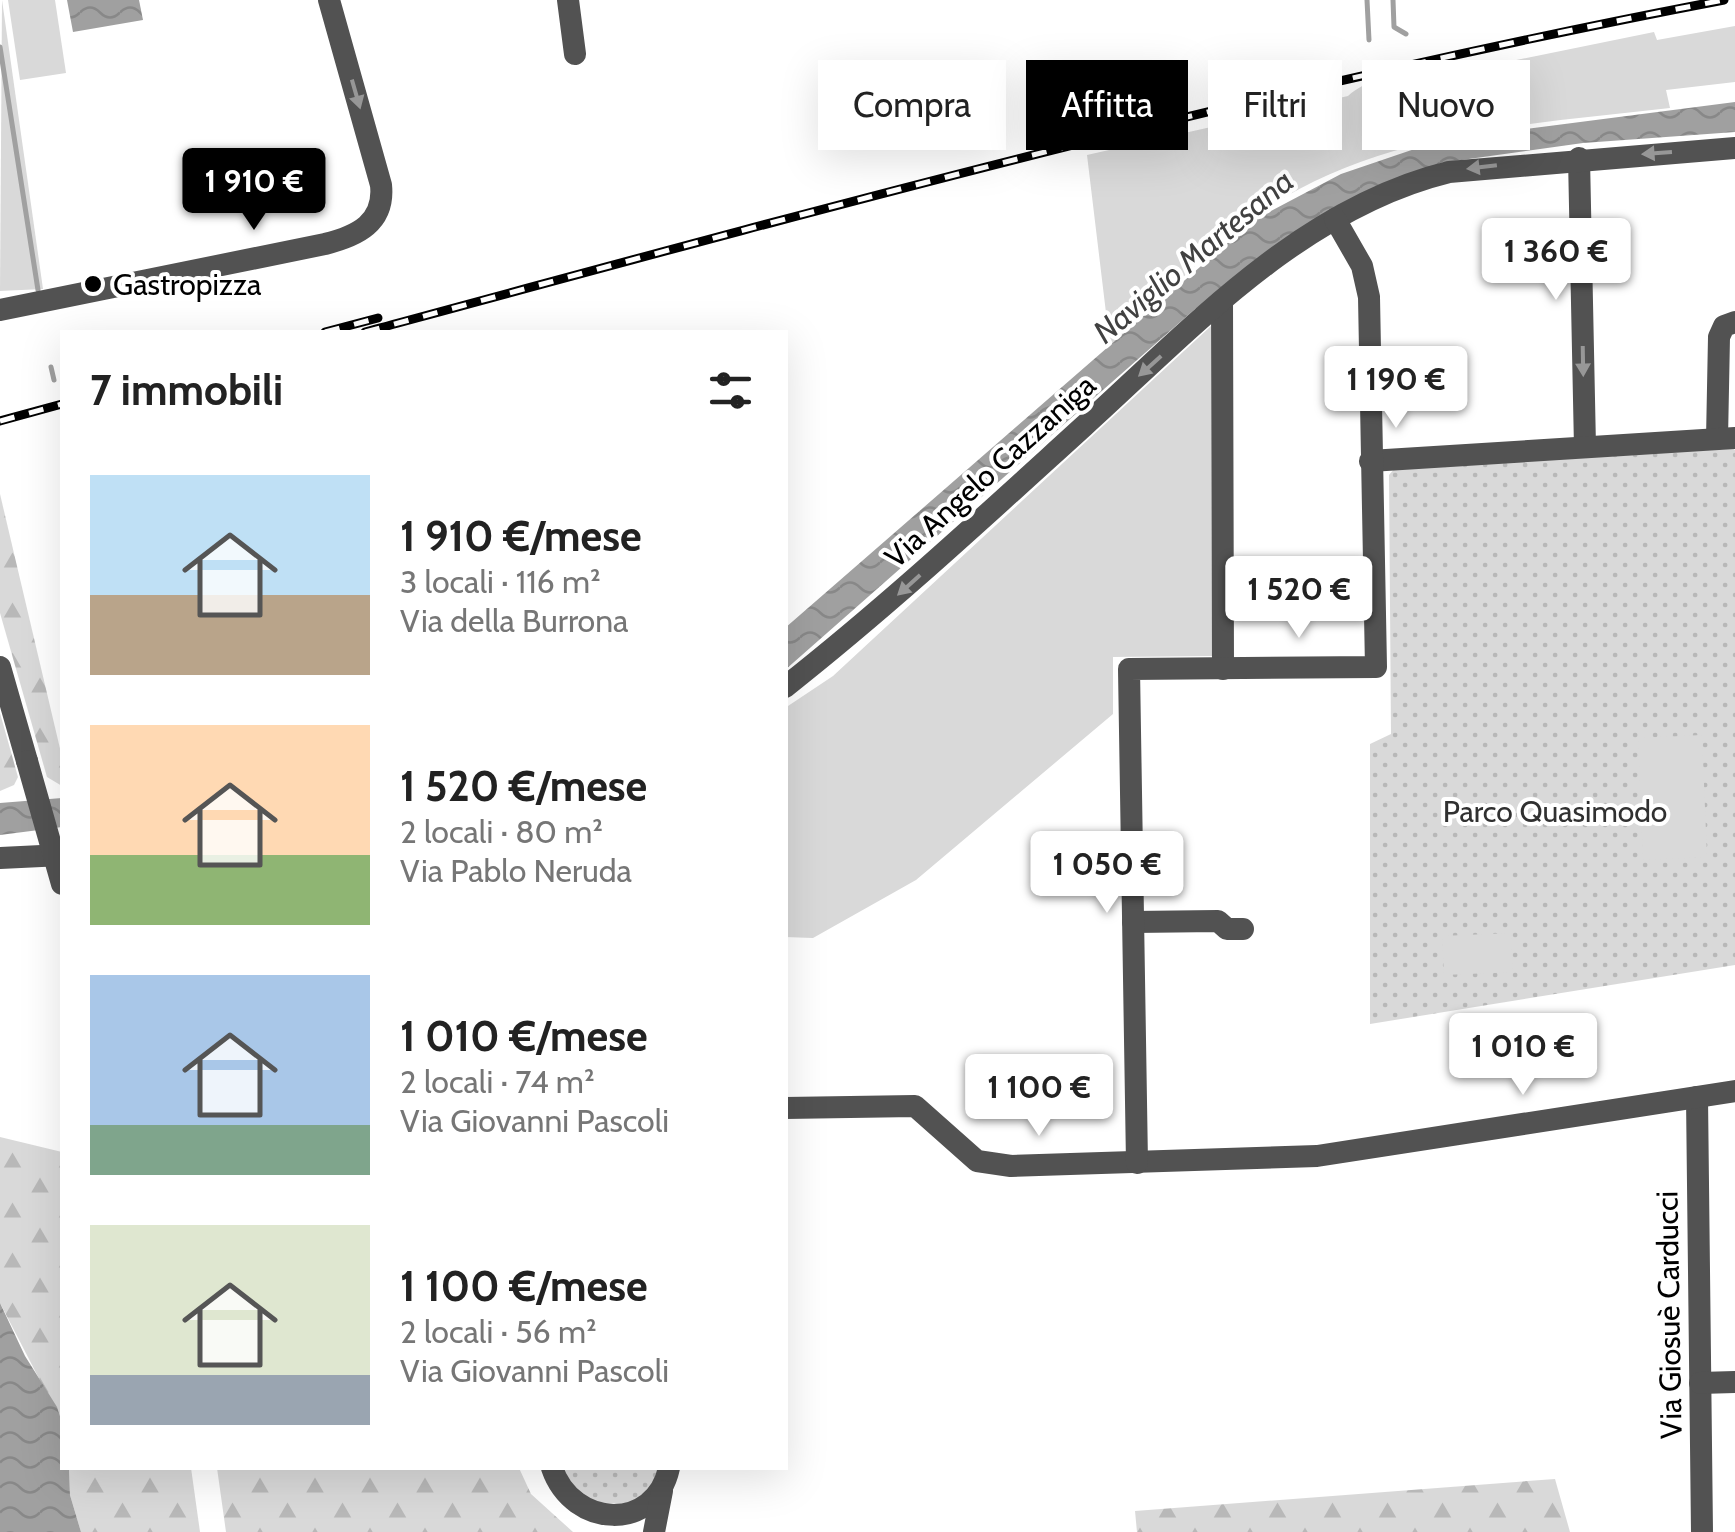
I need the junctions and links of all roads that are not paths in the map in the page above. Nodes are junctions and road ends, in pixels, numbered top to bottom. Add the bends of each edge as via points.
1 (330, 0) edge
2 (568, 0) edge
3 (575, 54) dead end
4 (1735, 148) edge
5 (1580, 158) junction
6 (1335, 219) junction
7 (1222, 301) junction
8 (0, 310) edge
9 (1735, 322) edge
10 (1726, 438) edge
11 (1585, 446) junction
12 (1370, 460) junction
13 (0, 667) edge
14 (1223, 669) junction
15 (788, 685) edge
16 (60, 855) edge
17 (0, 858) edge
18 (60, 877) edge
19 (1133, 922) junction
20 (1243, 929) dead end
21 (1735, 1091) edge
22 (1696, 1097) junction
23 (788, 1108) edge
24 (1138, 1162) junction
25 (1735, 1382) edge
26 (1700, 1383) junction
27 (553, 1470) edge
28 (666, 1478) edge
29 (590, 1514) junction
30 (610, 1532) edge
31 (654, 1532) edge
32 (1702, 1532) edge

1 -> 8 street via 381,185 375,218 364,230 156,282
2 - 3 street
4 -> 5 street, Via Angelo Cazzaniga
5 -> 6 street, Via Angelo Cazzaniga via 1433,176
5 -> 11 street
6 - 7 street, Via Angelo Cazzaniga
6 - 12 street via 1360,260 1368,292
7 - 14 street
7 -> 15 street, Via Angelo Cazzaniga via 874,616
9 - 10 street via 1719,338
10 - 11 street
11 - 12 street
12 - 14 street via 1376,667
13 - 18 street, bridge
14 - 19 street via 1129,669
16 - 17 street
19 - 20 street via 1218,921 1227,930
19 - 24 street
21 - 22 street
22 - 24 street via 1324,1155
22 - 26 street, Via Giosuè Carducci
23 - 24 street via 915,1106 991,1166
25 - 26 street
26 - 32 street, Via Giosuè Carducci
27 - 29 street via 571,1502
28 - 29 street via 649,1504 631,1514
28 - 31 street
29 - 30 street

